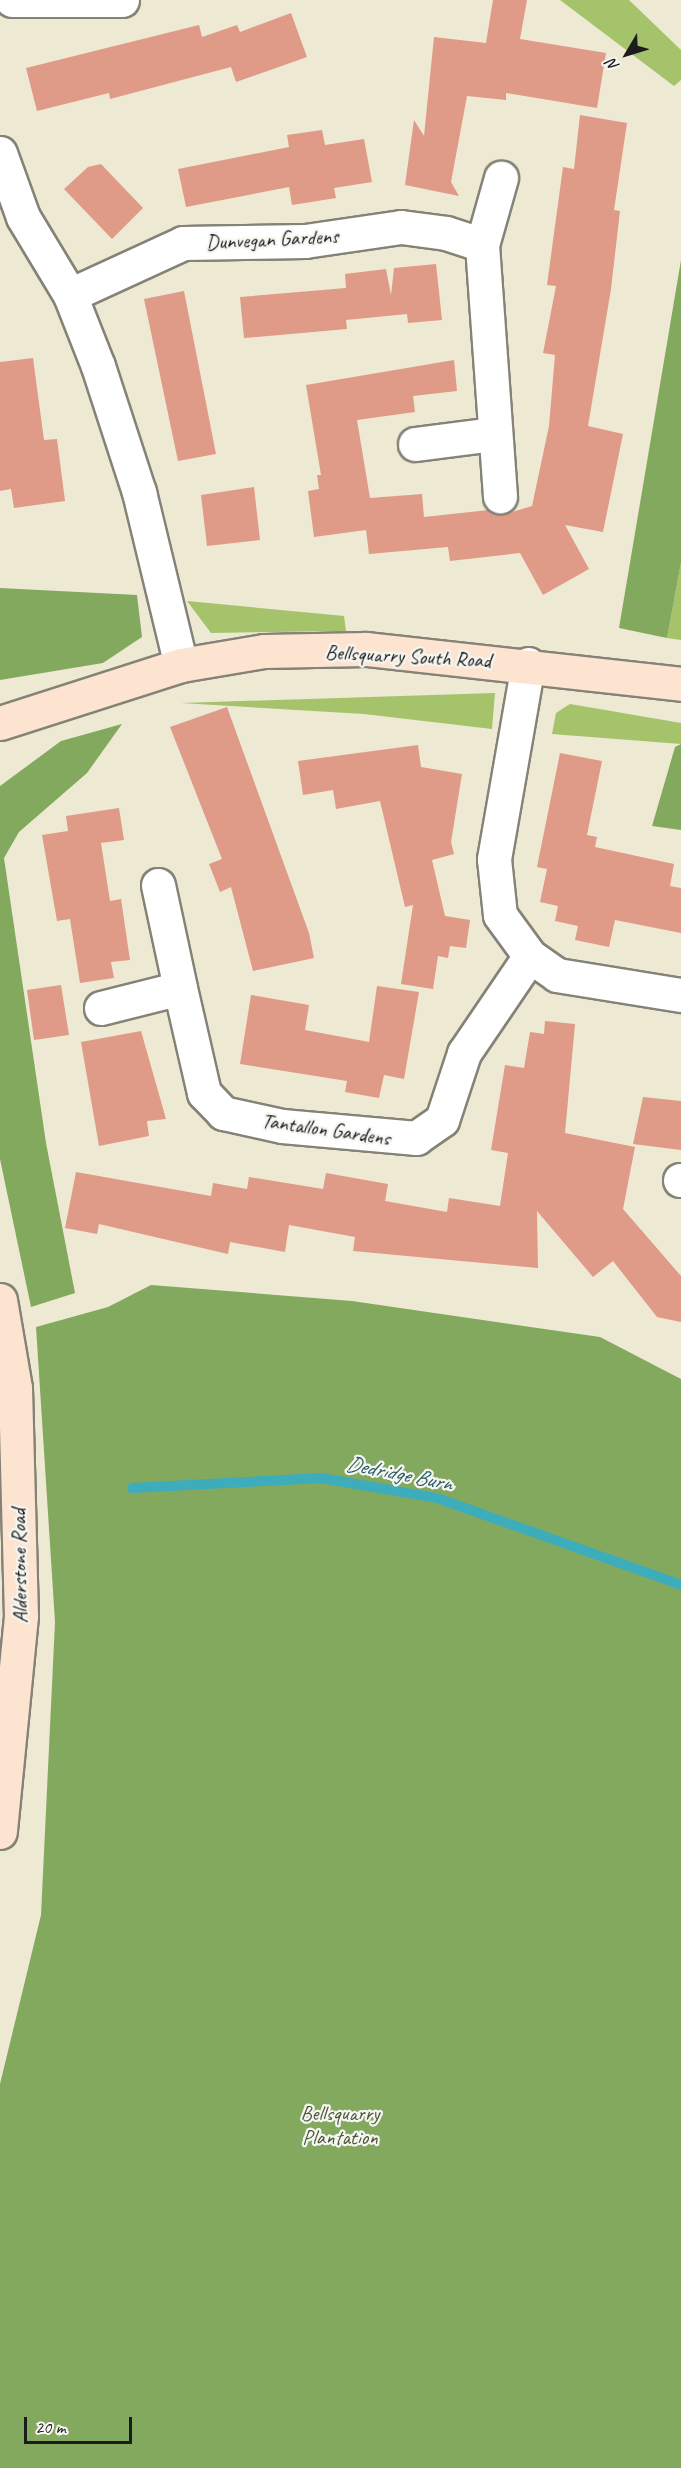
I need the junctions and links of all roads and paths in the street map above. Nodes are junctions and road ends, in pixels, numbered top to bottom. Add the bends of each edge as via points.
1 (12, 0) edge
2 (122, 0) edge
3 (0, 153) edge
4 (501, 178) dead end
5 (482, 245) junction
6 (70, 295) junction
7 (493, 434) junction
8 (415, 444) dead end
9 (500, 496) dead end
10 (528, 663) junction
11 (181, 665) junction
12 (681, 684) edge
13 (0, 723) edge
14 (158, 885) dead end
15 (530, 956) junction
16 (180, 988) junction
17 (681, 995) edge
18 (101, 1008) dead end
19 (0, 1300) edge
20 (0, 1832) edge

1 - 2 street
3 - 6 street via 23,218
4 - 5 street
5 - 6 street, Dunvegan Gardens via 446,233 401,228 305,241 183,243
5 - 7 street
6 - 11 street via 139,492
7 - 8 street
7 - 9 street
10 - 11 street, Bellsquarry South Road via 366,649 264,651
10 - 12 street, Bellsquarry South Road
10 - 15 street via 493,885 500,915
11 - 13 street, Bellsquarry South Road
14 - 16 street, Tantallon Gardens
15 - 16 street, Tantallon Gardens via 464,1053 442,1120 416,1138 292,1127 223,1113 204,1093
15 - 17 street via 557,975
16 - 18 street
19 - 20 street, Alderstone Road via 15,1388 21,1616

